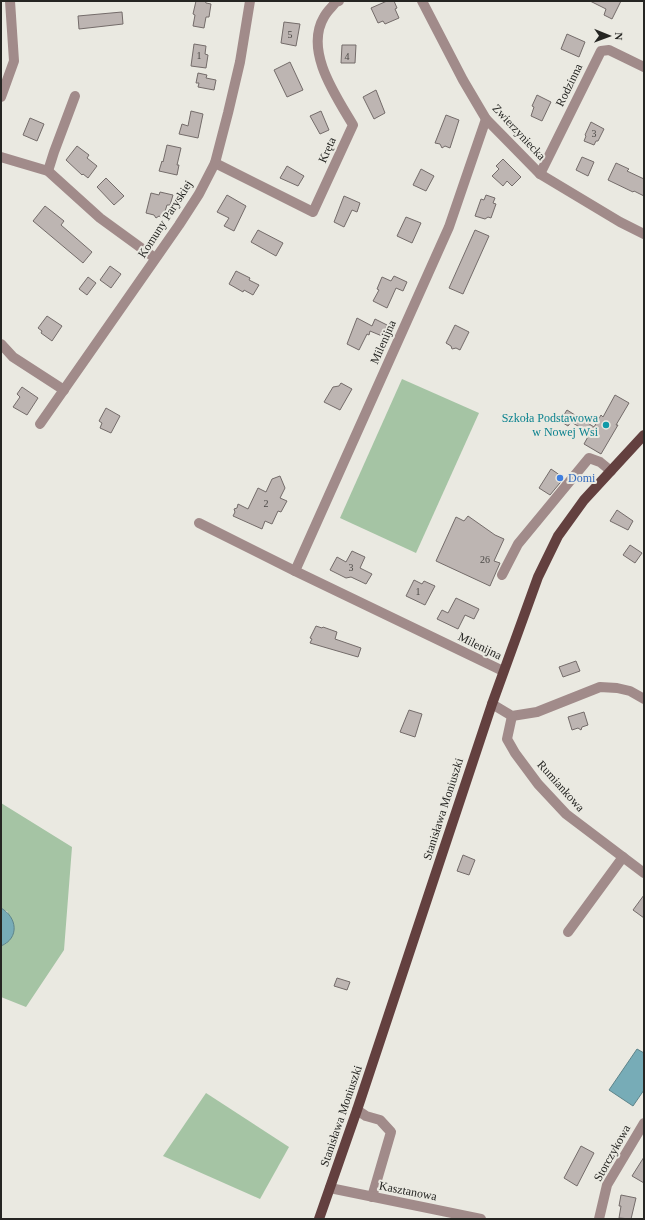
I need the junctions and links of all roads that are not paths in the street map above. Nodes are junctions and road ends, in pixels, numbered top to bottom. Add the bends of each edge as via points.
1 (10, 1) edge
2 (250, 1) edge
3 (339, 1) edge
4 (422, 1) edge
5 (644, 67) edge
6 (75, 96) dead end
7 (1, 97) edge
8 (486, 119) junction
9 (1, 157) edge
10 (215, 163) junction
11 (48, 171) junction
12 (540, 174) junction
13 (644, 234) edge
14 (155, 258) junction
15 (1, 344) edge
16 (64, 390) junction
17 (40, 424) dead end
18 (644, 435) edge
19 (611, 470) junction
20 (199, 523) dead end
21 (295, 571) junction
22 (502, 575) dead end
23 (503, 671) junction
24 (644, 699) edge
25 (492, 704) junction
26 (512, 716) junction
27 (623, 857) junction
28 (644, 873) edge
29 (568, 932) dead end
30 (357, 1110) junction
31 (644, 1123) edge
32 (330, 1188) junction
33 (372, 1197) junction
34 (319, 1219) edge
35 (481, 1219) edge
36 (599, 1219) edge

1 - 7 street via 14,61
2 - 10 street, Komuny Paryskiej via 240,62
3 - 10 street, Kręta via 324,17 318,34 318,54 331,86 353,125 313,212
4 - 8 street, Zwierzyniecka
5 - 12 street, Rodzinna via 609,50 601,51
6 - 11 street
8 - 12 street, Zwierzyniecka
8 - 21 street, Milenijna via 449,227
9 - 11 street
10 - 14 street, Komuny Paryskiej via 199,194
11 - 14 street via 100,218
12 - 13 street, Zwierzyniecka
14 - 16 street, Komuny Paryskiej
15 - 16 street via 13,357
16 - 17 street, Komuny Paryskiej
18 - 19 main road, Stanisława Moniuszki
19 - 22 street via 589,458 518,544
19 - 23 main road, Stanisława Moniuszki via 584,500 558,536 538,577
20 - 21 street, Milenijna
21 - 23 street, Milenijna
23 - 25 main road, Stanisława Moniuszki
24 - 26 street via 630,691 600,687 537,712
25 - 26 street
25 - 30 main road, Stanisława Moniuszki
26 - 27 street, Rumiankowa via 507,738 538,784 566,814
27 - 28 street, Rumiankowa
27 - 29 street
30 - 32 main road, Stanisława Moniuszki
30 - 33 street via 380,1120 391,1132
31 - 36 street, Storczykowa via 607,1185
32 - 33 street, Kasztanowa
32 - 34 main road, Stanisława Moniuszki
33 - 35 street, Kasztanowa

